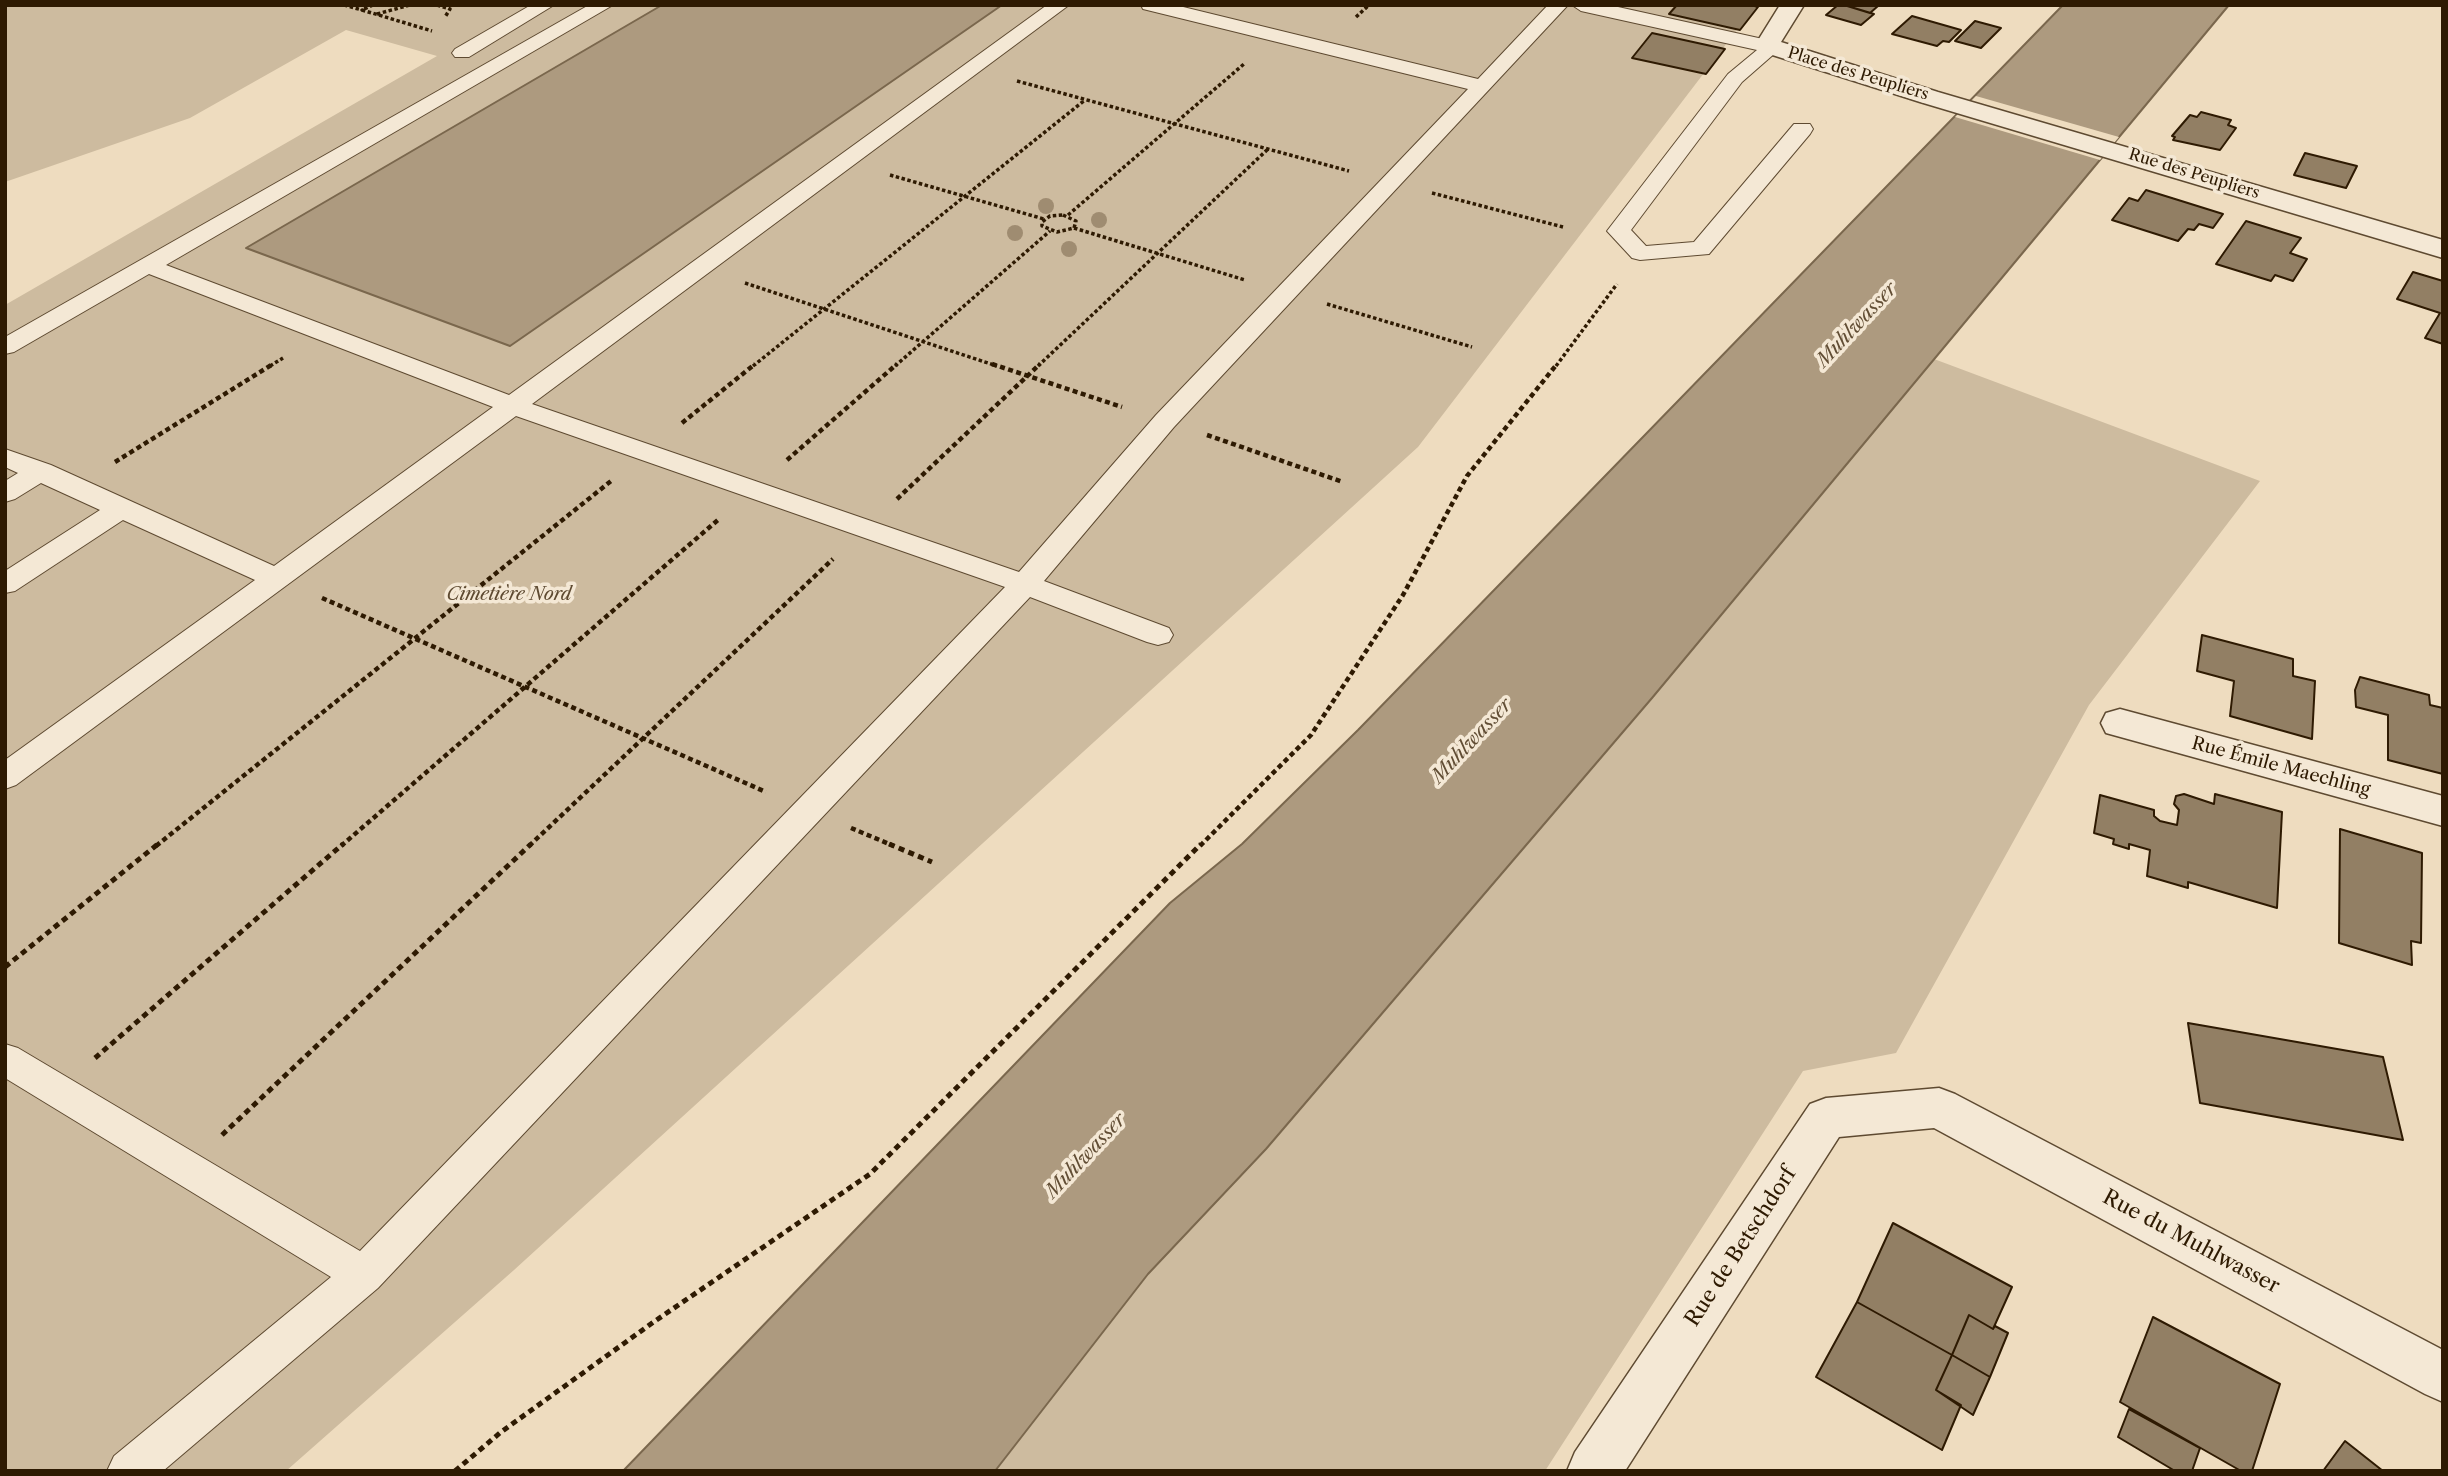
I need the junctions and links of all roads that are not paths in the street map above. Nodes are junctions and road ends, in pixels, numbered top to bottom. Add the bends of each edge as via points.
1 (545, 5) edge
2 (604, 5) edge
3 (1060, 5) edge
4 (1150, 5) edge
5 (1559, 5) edge
6 (1581, 5) edge
7 (1792, 5) edge
8 (1772, 47) junction
9 (469, 48) road end
10 (1483, 86) junction
11 (1945, 100) joint
12 (1802, 129) dead end
13 (2443, 248) edge
14 (146, 265) junction
15 (5, 347) edge
16 (513, 407) junction
17 (5, 457) edge
18 (41, 471) junction
19 (5, 493) edge
20 (122, 508) junction
21 (276, 578) junction
22 (5, 584) edge
23 (1025, 584) junction
24 (1158, 635) dead end
25 (2120, 723) dead end
26 (5, 777) edge
27 (2443, 811) edge
28 (5, 1059) edge
29 (1939, 1108) joint
30 (364, 1275) junction
31 (2443, 1377) edge
32 (129, 1471) edge
33 (1594, 1471) edge

1 - 9 lane
2 - 14 lane
3 - 16 lane
4 - 10 lane
5 - 10 lane
6 - 8 lane
7 - 8 street via 1769,42
8 - 11 street, Place des Peupliers
8 - 12 lane via 1737,76 1619,231 1640,253 1701,249
10 - 23 lane via 1165,421
11 - 13 street, Rue des Peupliers
14 - 15 lane
14 - 16 lane
16 - 21 lane
16 - 23 lane
17 - 18 lane
18 - 19 lane
18 - 20 lane
20 - 21 lane
20 - 22 lane
21 - 26 lane
23 - 24 lane
23 - 30 lane
25 - 27 street, Rue Émile Maechling
28 - 30 lane
29 - 31 street, Rue du Muhlwasser
29 - 33 street, Rue de Betschdorf via 1826,1118
30 - 32 lane

